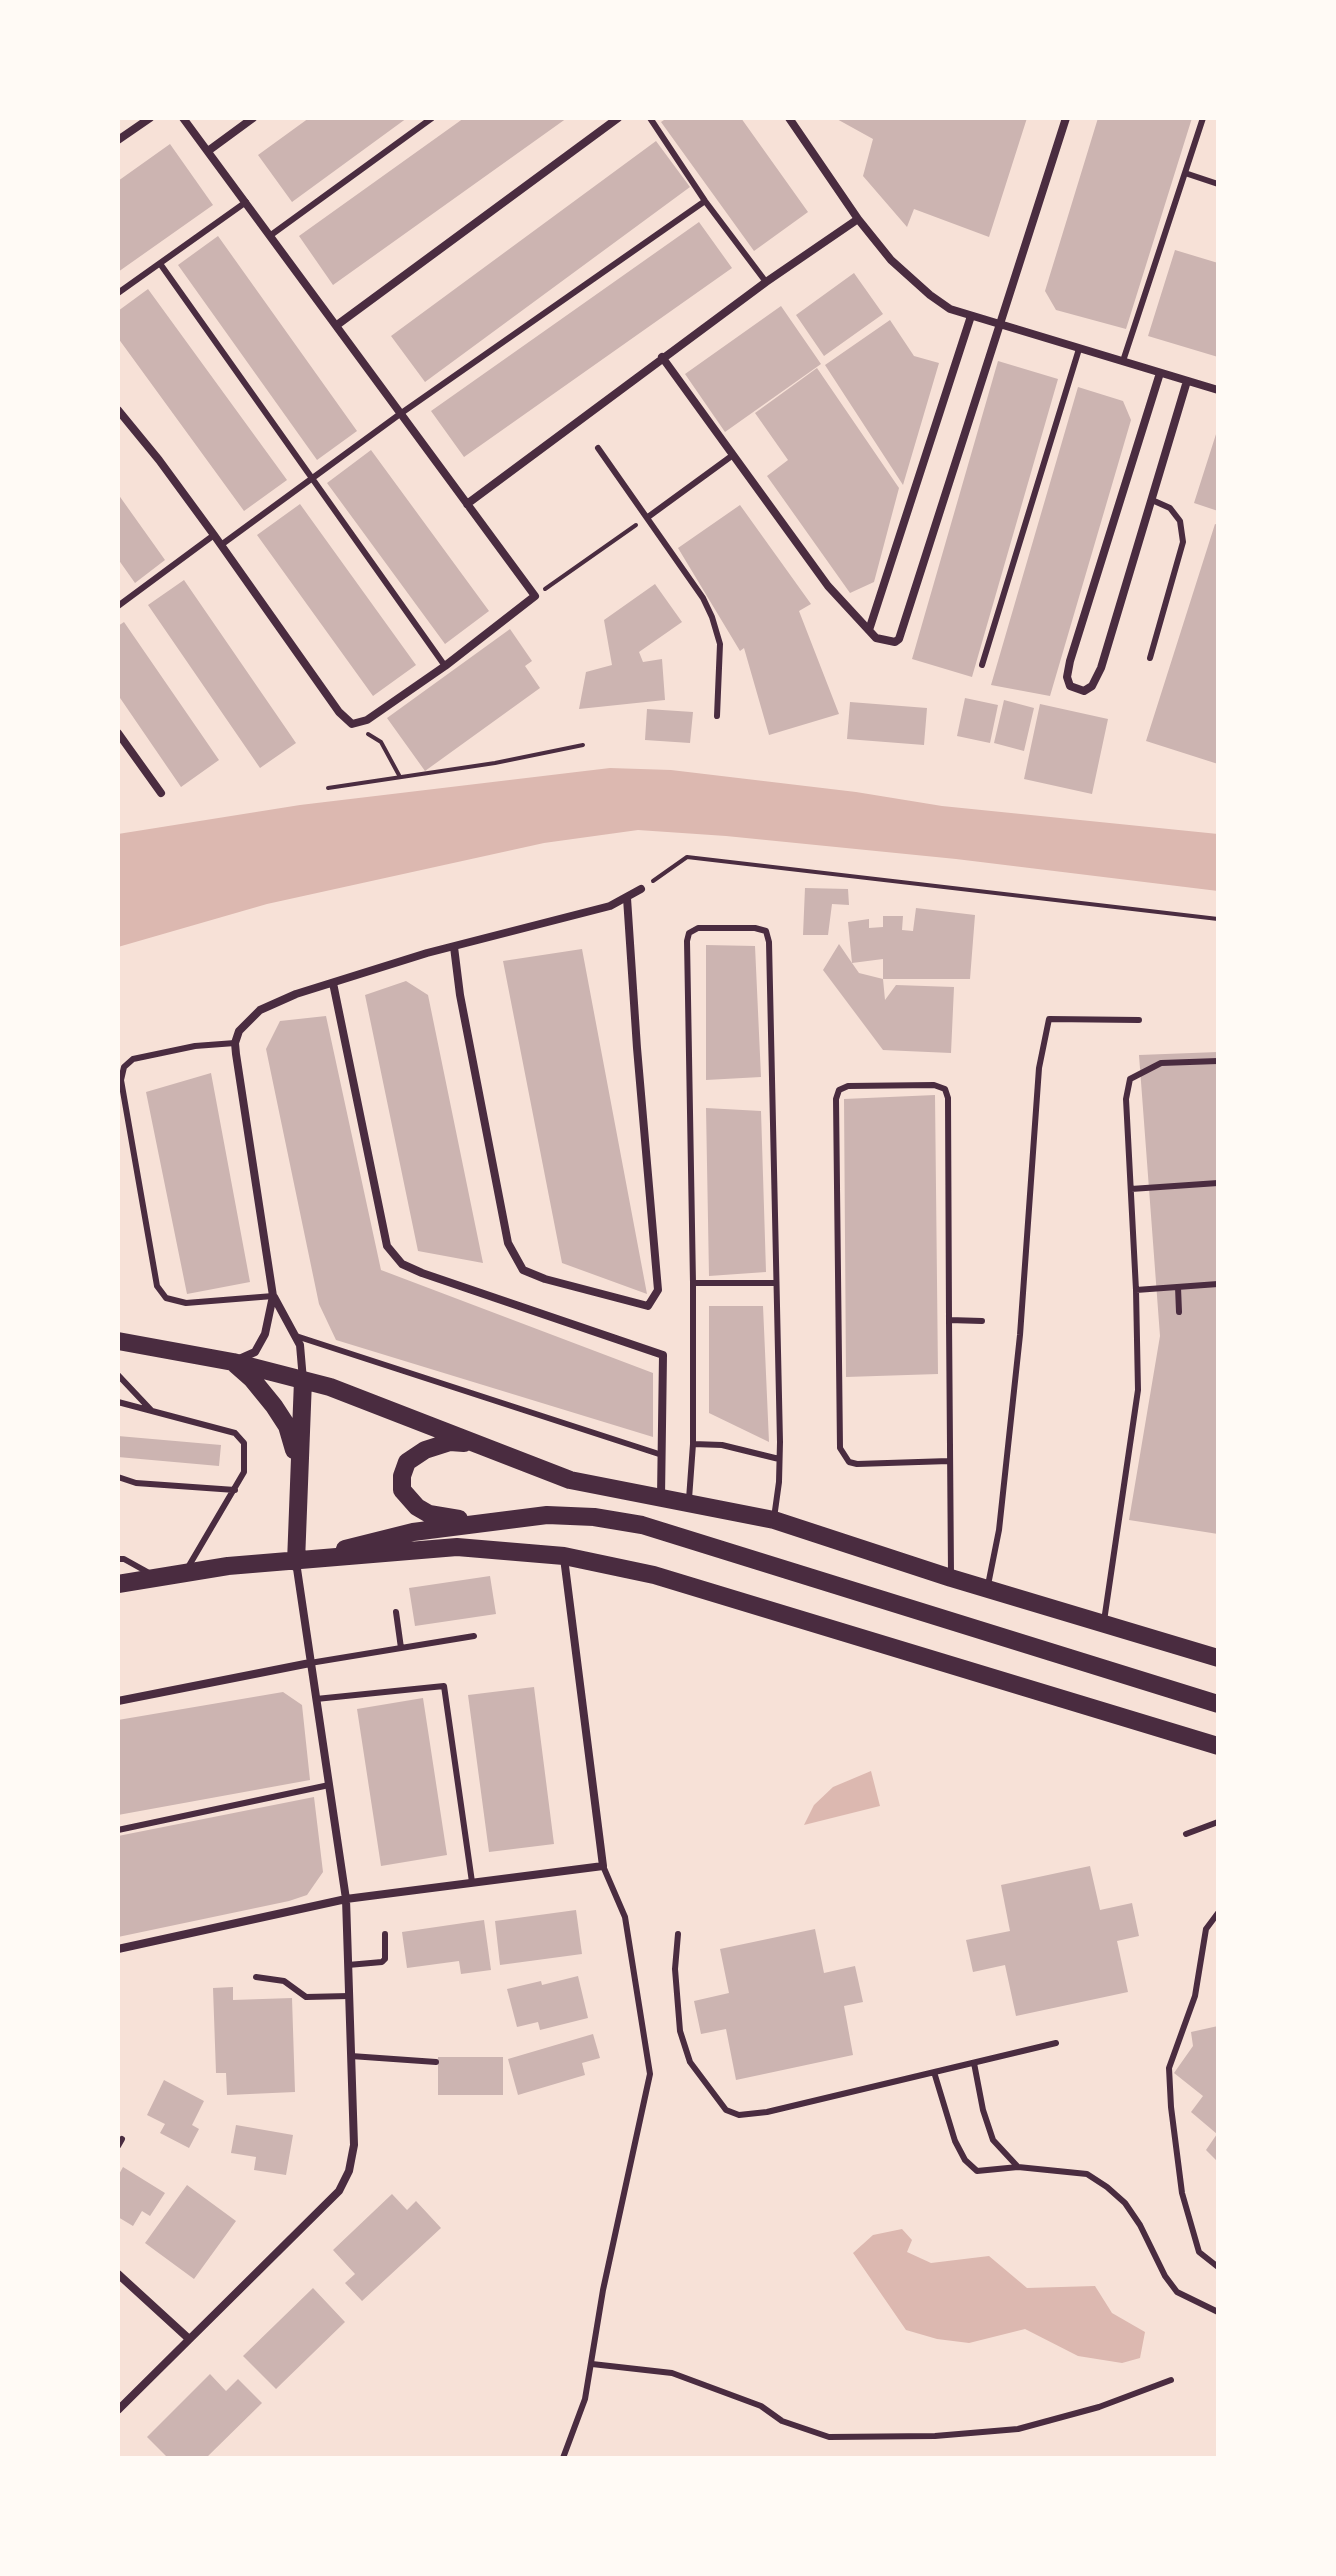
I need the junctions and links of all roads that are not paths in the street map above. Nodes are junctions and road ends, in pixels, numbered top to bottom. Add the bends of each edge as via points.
1 (150, 118) edge
2 (183, 118) edge
3 (253, 118) edge
4 (432, 118) edge
5 (618, 118) edge
6 (650, 118) edge
7 (789, 118) edge
8 (1066, 118) edge
9 (1203, 118) edge
10 (118, 140) edge
11 (208, 151) junction
12 (1185, 173) junction
13 (1218, 184) edge
14 (705, 201) junction
15 (246, 202) junction
16 (858, 219) junction
17 (271, 235) junction
18 (161, 265) junction
19 (766, 282) junction
20 (118, 293) edge
21 (971, 316) junction
22 (337, 325) junction
23 (1001, 325) junction
24 (1079, 349) junction
25 (662, 357) junction
26 (1123, 361) junction
27 (1160, 373) junction
28 (1187, 381) junction
29 (1218, 390) edge
30 (118, 410) edge
31 (400, 414) junction
32 (598, 448) dead end
33 (733, 455) junction
34 (313, 478) junction
35 (1152, 500) junction
36 (467, 504) junction
37 (648, 517) junction
38 (214, 535) junction
39 (221, 545) junction
40 (118, 606) edge
41 (869, 630) junction
42 (1150, 658) dead end
43 (982, 665) dead end
44 (445, 666) junction
45 (717, 716) dead end
46 (118, 733) edge
47 (161, 793) dead end
48 (641, 889) road end
49 (627, 898) junction
50 (454, 947) junction
51 (333, 983) junction
52 (1139, 1020) dead end
53 (235, 1043) junction
54 (1218, 1061) edge
55 (1218, 1183) edge
56 (1131, 1189) junction
57 (693, 1283) junction
58 (776, 1283) junction
59 (1218, 1284) edge
60 (1178, 1287) junction
61 (1136, 1290) junction
62 (273, 1296) junction
63 (1179, 1312) dead end
64 (949, 1320) junction
65 (982, 1321) dead end
66 (296, 1336) junction
67 (118, 1341) edge
68 (233, 1362) junction
69 (118, 1375) edge
70 (303, 1380) junction
71 (118, 1402) edge
72 (154, 1413) junction
73 (693, 1444) junction
74 (477, 1445) junction
75 (662, 1455) junction
76 (779, 1459) junction
77 (949, 1461) junction
78 (298, 1467) junction
79 (118, 1477) edge
80 (235, 1490) junction
81 (661, 1497) junction
82 (689, 1503) junction
83 (774, 1520) junction
84 (482, 1522) junction
85 (564, 1556) junction
86 (118, 1559) edge
87 (296, 1562) junction
88 (184, 1573) junction
89 (157, 1577) junction
90 (951, 1578) junction
91 (118, 1584) edge
92 (987, 1589) junction
93 (396, 1612) dead end
94 (1104, 1624) junction
95 (474, 1636) dead end
96 (401, 1648) junction
97 (1218, 1658) edge
98 (310, 1663) junction
99 (316, 1699) junction
100 (118, 1701) edge
101 (1218, 1704) edge
102 (1218, 1746) edge
103 (329, 1785) junction
104 (1218, 1822) edge
105 (118, 1830) edge
106 (1186, 1834) dead end
107 (603, 1866) junction
108 (472, 1882) junction
109 (346, 1899) junction
110 (1218, 1913) edge
111 (385, 1934) dead end
112 (678, 1934) dead end
113 (118, 1949) edge
114 (348, 1965) junction
115 (256, 1977) dead end
116 (349, 1996) junction
117 (1056, 2043) dead end
118 (351, 2056) junction
119 (436, 2062) dead end
120 (974, 2063) junction
121 (934, 2072) junction
122 (122, 2139) dead end
123 (118, 2146) edge
124 (1018, 2167) junction
125 (1218, 2267) edge
126 (118, 2274) edge
127 (1218, 2312) edge
128 (188, 2338) junction
129 (592, 2364) junction
130 (1171, 2380) dead end
131 (118, 2410) edge
132 (563, 2458) edge

1 - 10 street
2 - 11 street
3 - 11 street
4 - 17 lane
5 - 22 street
6 - 14 lane
7 - 16 street
8 - 23 street
9 - 12 lane
11 - 15 street
12 - 13 lane
12 - 26 lane
14 - 19 lane
14 - 31 lane
15 - 17 street
15 - 18 lane
16 - 19 street
16 - 21 street via 891,260 930,295
17 - 22 street
18 - 20 lane
18 - 34 lane
19 - 25 street
21 - 23 street
21 - 41 street
22 - 31 street
23 - 24 street
23 - 41 street via 899,639 876,638
24 - 26 street
24 - 43 lane
25 - 33 street
25 - 36 street
26 - 27 street
27 - 28 street
27 - 35 street via 1070,661 1070,686 1084,691 1101,668
28 - 29 street
28 - 35 street
30 - 38 street
31 - 34 lane
31 - 36 street
32 - 37 lane
33 - 37 lane
33 - 41 street via 828,586
34 - 39 lane
34 - 44 lane
35 - 42 lane via 1170,508 1180,521 1183,542
36 - 44 street via 535,596
37 - 45 lane via 712,617 720,644
38 - 39 street
38 - 40 lane
39 - 44 street via 352,724 367,720
46 - 47 street
48 - 49 street
49 - 50 street
49 - 50 street via 658,1290 648,1306 523,1270 508,1243
50 - 51 street
51 - 53 street via 260,1010 239,1031
51 - 75 street via 387,1246 402,1264 422,1273 663,1355
52 - 92 lane via 1049,1019 1039,1068 1001,1515
53 - 62 street
53 - 62 lane via 133,1059 121,1080 157,1286 166,1298 186,1303
54 - 56 lane via 1161,1063 1130,1079 1126,1099
55 - 56 lane
56 - 61 lane
57 - 58 lane
57 - 58 lane via 687,941 698,928 755,928 766,931 769,942
57 - 73 lane
58 - 76 lane
59 - 60 lane
60 - 61 lane
60 - 63 lane
61 - 94 lane via 1138,1390
62 - 66 street
62 - 68 street via 265,1334 255,1352
64 - 65 lane
64 - 77 lane
64 - 77 lane via 945,1089 934,1085 839,1090 840,1448 849,1462 857,1464
66 - 70 street
66 - 75 lane
67 - 68 main road
68 - 70 main road
68 - 78 main road via 287,1426
69 - 72 lane
70 - 74 main road
70 - 78 main road
71 - 72 lane
72 - 80 lane via 235,1433 246,1453
73 - 76 lane
73 - 82 lane
74 - 81 main road via 570,1480
74 - 84 main road via 450,1442 425,1450 407,1462 402,1490 429,1514
75 - 81 street
76 - 83 lane
77 - 90 lane
78 - 87 main road
79 - 80 lane
80 - 88 lane
81 - 82 main road
82 - 83 main road
83 - 90 main road
84 - 87 main road via 413,1532
84 - 101 main road via 547,1515 642,1525
85 - 87 main road via 457,1547
85 - 102 main road via 654,1575
85 - 107 street
86 - 89 lane
87 - 88 main road
87 - 98 street
88 - 89 main road
89 - 91 main road
90 - 92 main road
92 - 94 main road
93 - 96 lane
94 - 97 main road
95 - 96 lane
96 - 98 lane
98 - 99 street
98 - 100 street
99 - 103 street
99 - 108 lane via 444,1686
103 - 105 lane
103 - 109 street
104 - 106 lane
107 - 108 street
107 - 129 lane via 625,1917 650,2074
108 - 109 street
109 - 113 street
109 - 114 street
110 - 125 lane via 1206,1929 1195,1996 1169,2068 1182,2193 1199,2252
111 - 114 lane via 382,1962
112 - 121 lane via 680,2031 690,2062 726,2110 739,2115 767,2112
114 - 116 street
115 - 116 lane via 284,1981 306,1997
116 - 118 street
117 - 120 lane
118 - 119 lane
118 - 128 street via 354,2145 339,2191
120 - 121 lane
120 - 124 lane via 993,2140
121 - 124 lane via 965,2160 977,2171
122 - 123 lane
124 - 127 lane via 1087,2174 1107,2187 1140,2225 1177,2292
126 - 128 street
128 - 131 street
129 - 130 lane via 672,2373 829,2437 1018,2429
129 - 132 lane

